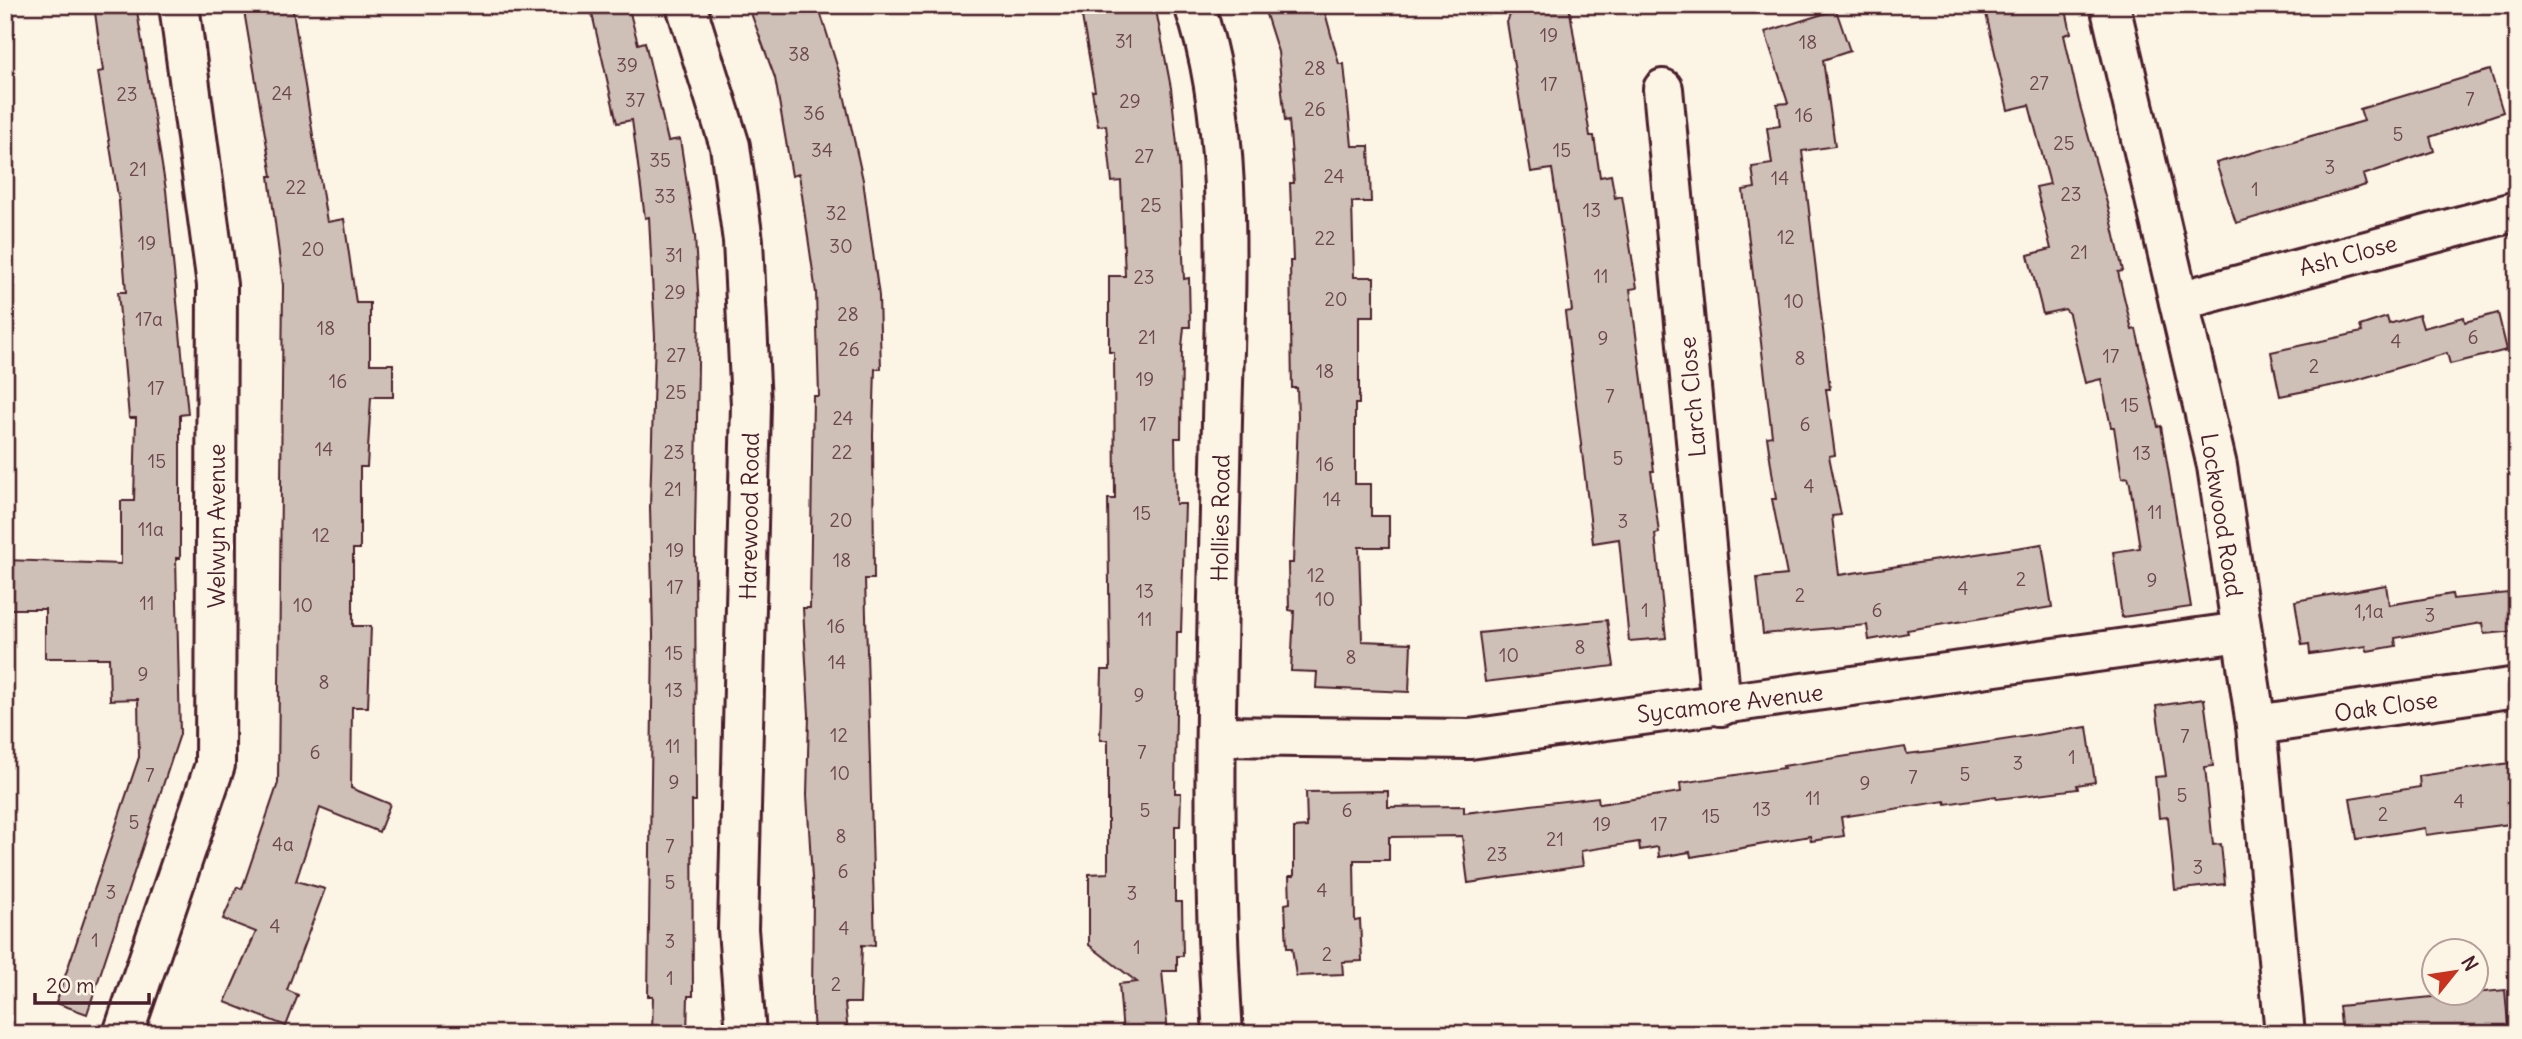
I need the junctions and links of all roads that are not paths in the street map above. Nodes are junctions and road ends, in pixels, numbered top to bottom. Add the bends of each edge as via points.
1 (179, 5) edge
2 (686, 5) edge
3 (1194, 5) edge
4 (2110, 5) edge
5 (1663, 89) dead end
6 (2517, 211) edge
7 (2179, 301) junction
8 (2241, 632) junction
9 (2517, 687) edge
10 (1721, 706) junction
11 (2256, 725) junction
12 (1216, 736) junction
13 (122, 1034) edge
14 (746, 1034) edge
15 (1223, 1034) edge
16 (2285, 1034) edge

1 - 13 street, Welwyn Avenue via 218,285 215,765
2 - 14 street, Harewood Road via 730,146 744,255 751,405 738,929
3 - 12 street, Hollies Road via 1213,91 1222,169
4 - 7 street, Lockwood Road
5 - 10 street, Larch Close
6 - 7 street, Ash Close
7 - 8 street, Lockwood Road via 2217,466
8 - 10 street, Sycamore Avenue
8 - 11 street, Lockwood Road
9 - 11 street, Oak Close
10 - 12 street, Sycamore Avenue via 1470,739
11 - 16 street, Lockwood Road
12 - 15 street, Hollies Road

